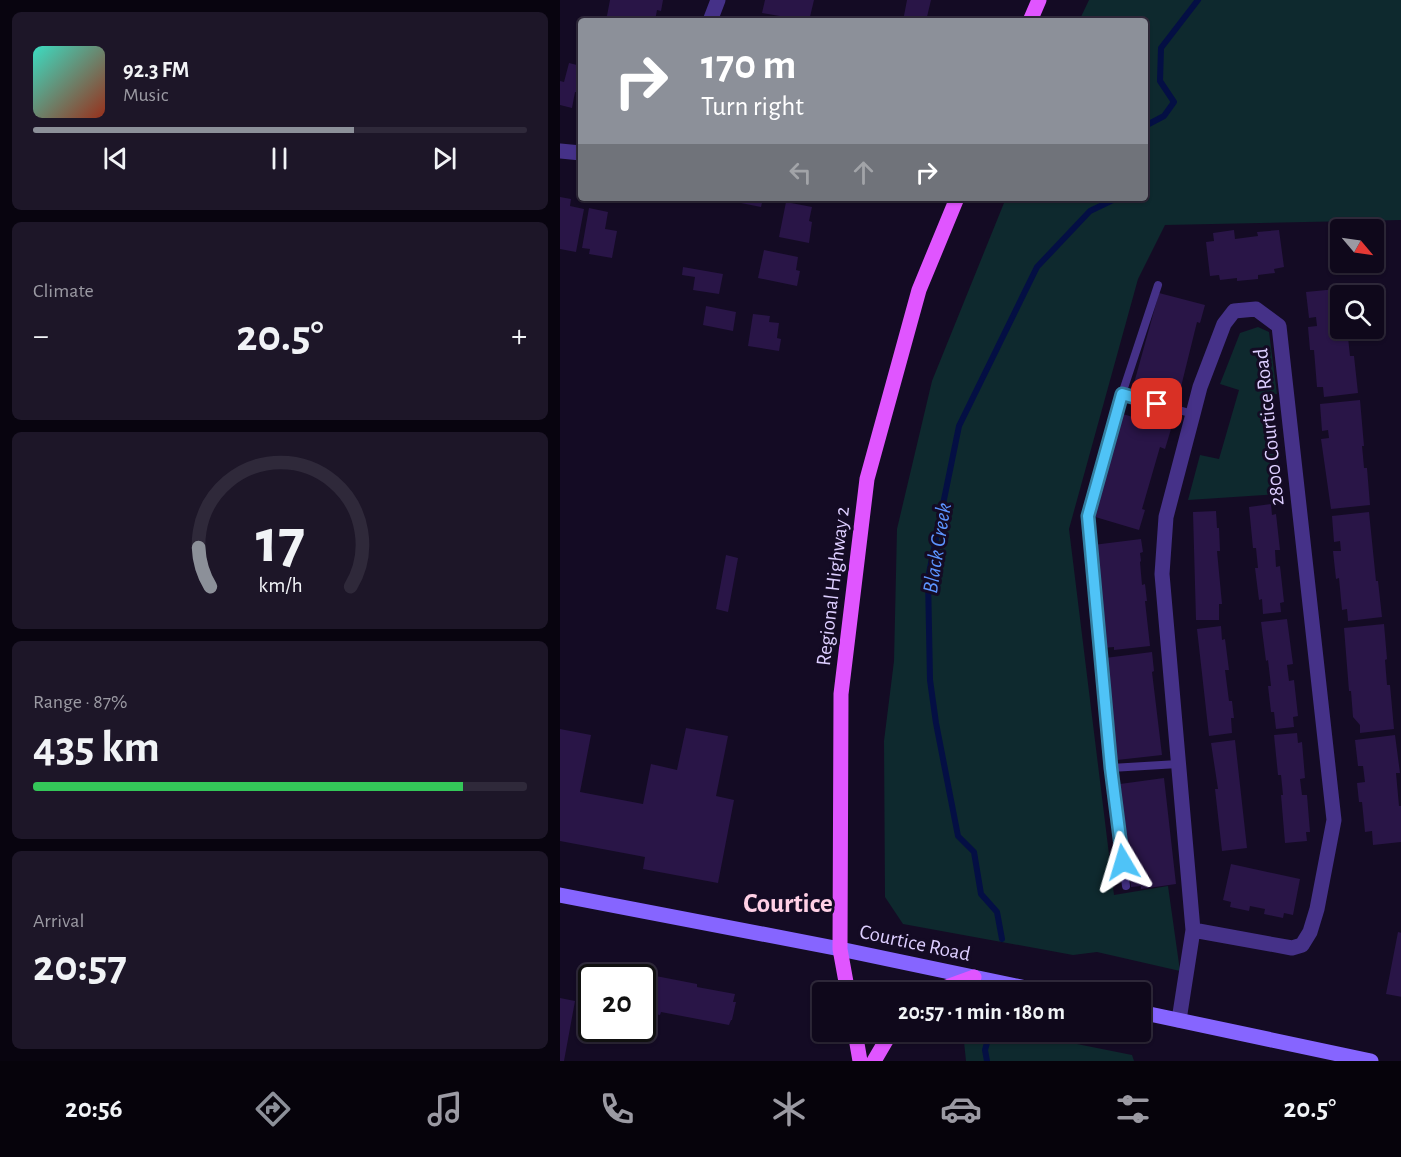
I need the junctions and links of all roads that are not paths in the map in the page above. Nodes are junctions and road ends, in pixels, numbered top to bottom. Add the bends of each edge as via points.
1 (718, 0) edge
2 (1039, 0) edge
3 (711, 18) edge
4 (1031, 18) edge
5 (560, 150) edge
6 (578, 153) edge
7 (956, 201) edge
8 (1158, 285) dead end
9 (1122, 394) junction
10 (1193, 414) junction
11 (1178, 764) junction
12 (1111, 768) junction
13 (1126, 886) dead end
14 (560, 895) edge
15 (1193, 930) junction
16 (840, 949) junction
17 (974, 977) junction
18 (846, 982) edge
19 (960, 982) edge
20 (998, 982) edge
21 (1151, 1014) edge
22 (1179, 1020) junction
23 (857, 1042) edge
24 (885, 1042) edge
25 (860, 1061) edge
26 (874, 1061) edge
27 (1372, 1061) edge

1 - 3 street
2 - 4 main road
5 - 6 street
7 - 16 main road, Regional Highway 2 via 919,290 867,479 841,694
8 - 9 lane
9 - 10 lane
9 - 12 lane via 1088,516
10 - 11 street, 2800 Courtice Road via 1166,517 1162,574
10 - 15 street, 2800 Courtice Road via 1224,324 1234,311 1256,309 1279,326 1334,820 1317,909 1302,945 1292,948
11 - 12 lane
11 - 15 street, 2800 Courtice Road
12 - 13 lane
14 - 16 main road, Courtice Road
15 - 22 street, 2800 Courtice Road
16 - 17 main road, Courtice Road
16 - 18 main road, Regional Highway 2
17 - 19 main road
17 - 20 main road, Courtice Road
21 - 22 main road
22 - 27 main road
23 - 25 main road
24 - 26 main road

